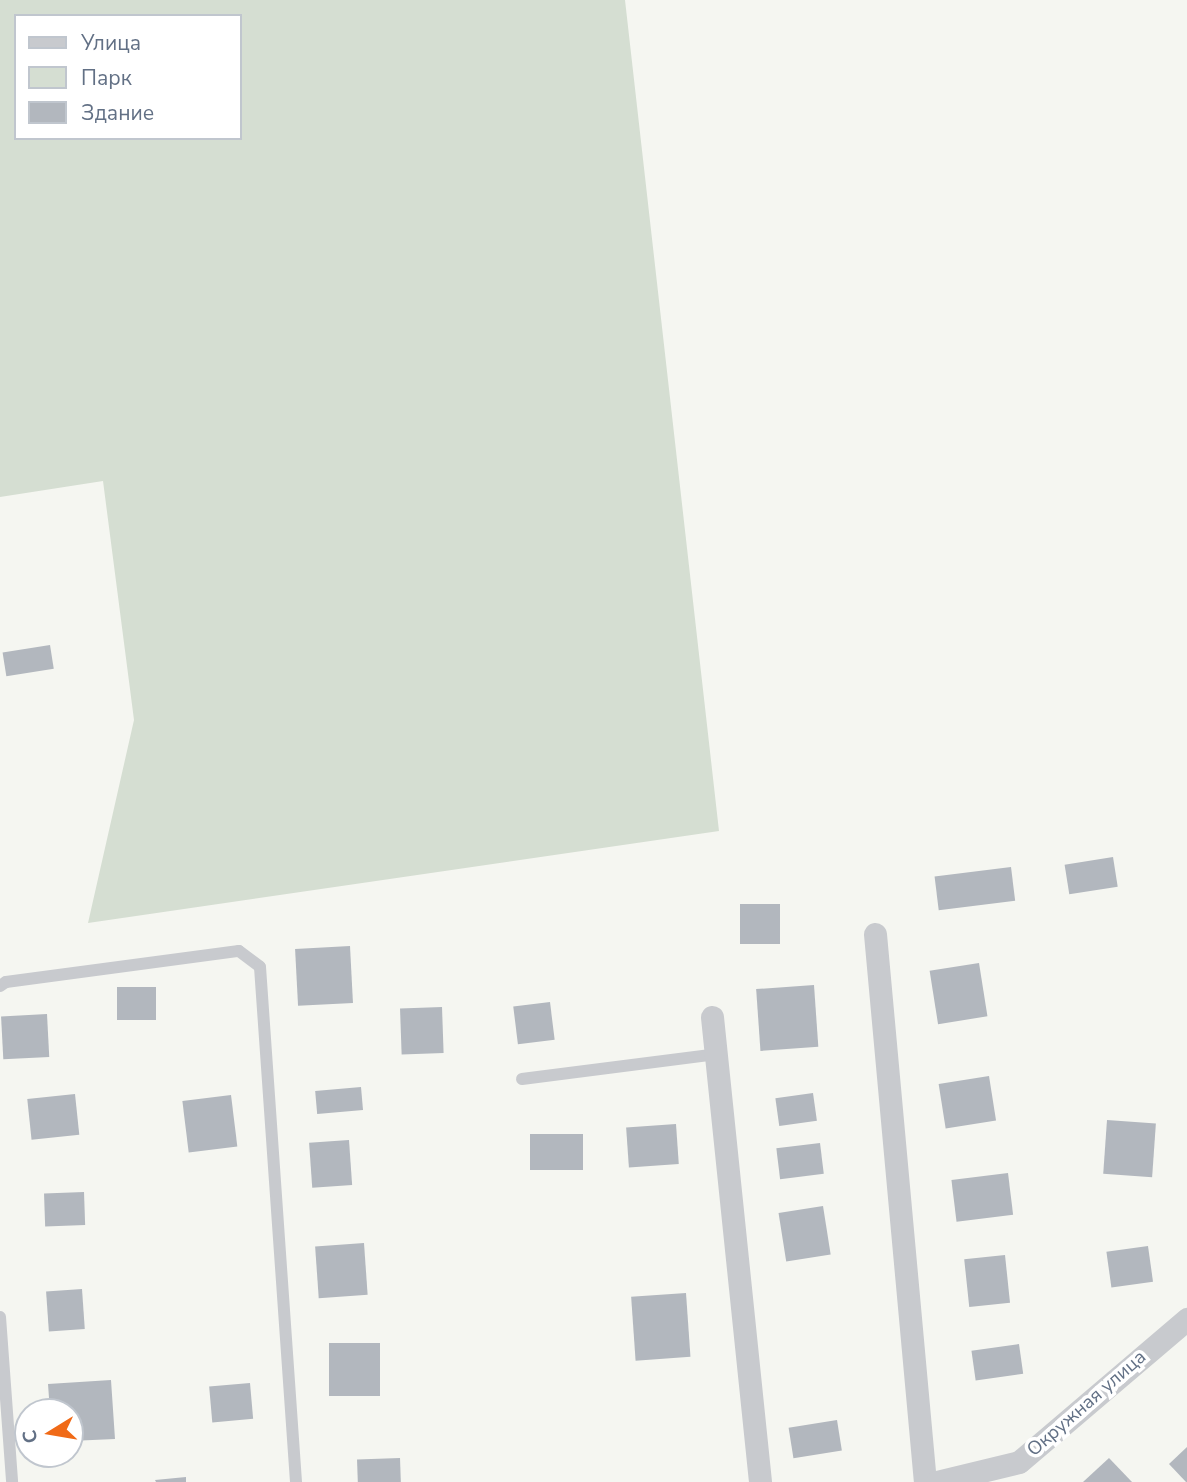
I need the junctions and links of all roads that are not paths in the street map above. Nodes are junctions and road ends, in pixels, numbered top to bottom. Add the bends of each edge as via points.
1 (875, 934) dead end
2 (0, 986) edge
3 (712, 1017) dead end
4 (716, 1054) junction
5 (522, 1079) dead end
6 (0, 1317) edge
7 (1187, 1319) edge
8 (12, 1482) edge
9 (296, 1482) edge
10 (760, 1482) edge
11 (925, 1482) edge
12 (937, 1482) edge

1 - 11 street
2 - 9 lane via 239,951 260,967
3 - 4 street
4 - 5 lane
4 - 10 street
6 - 8 lane
7 - 12 street, Окружная улица via 1019,1462

